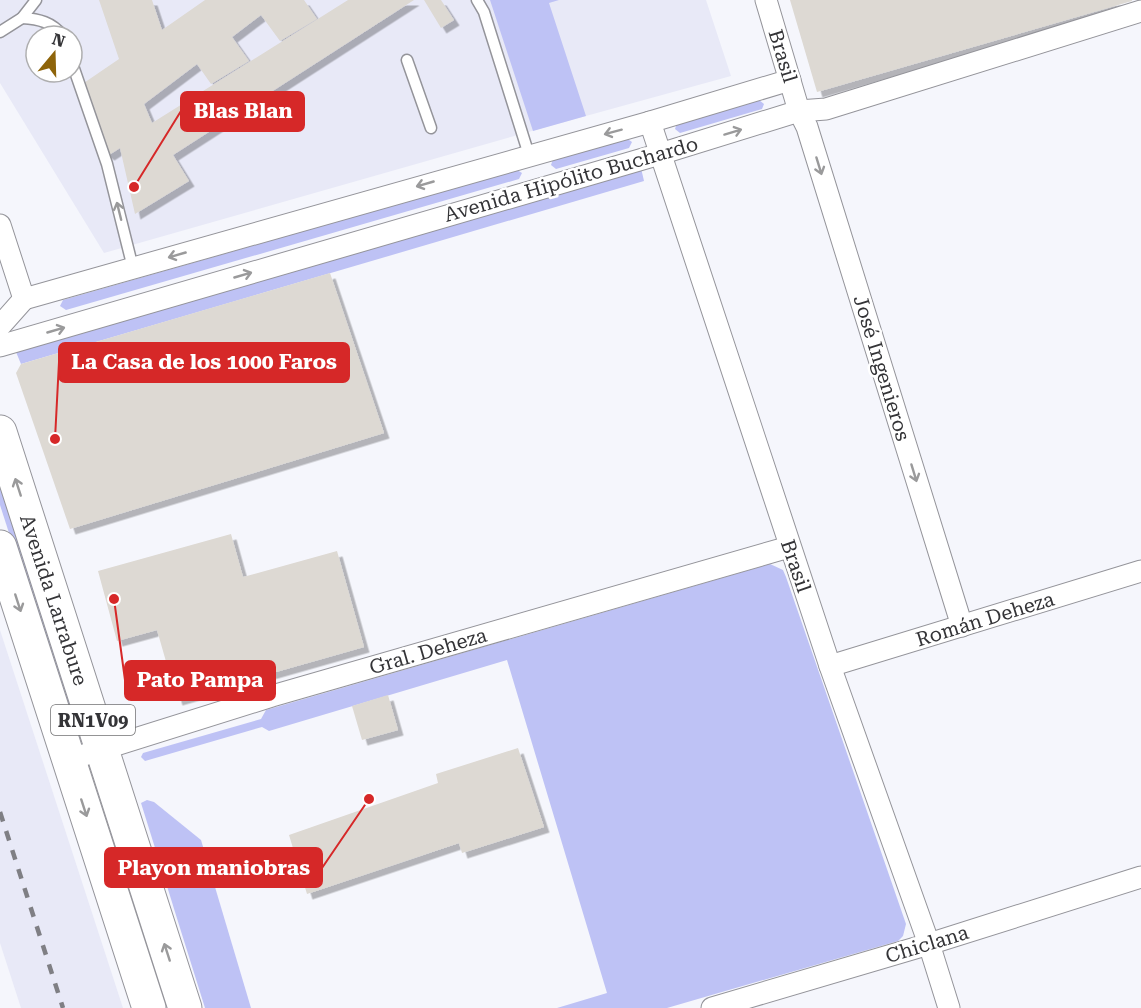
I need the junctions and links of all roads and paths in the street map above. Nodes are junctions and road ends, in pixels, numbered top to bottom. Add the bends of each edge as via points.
1 (36, 0) edge
2 (477, 0) edge
3 (766, 0) edge
4 (1141, 11) edge
5 (22, 18) junction
6 (50, 24) edge
7 (0, 32) edge
8 (407, 60) dead end
9 (790, 80) junction
10 (79, 84) edge
11 (799, 111) junction
12 (650, 122) junction
13 (431, 128) dead end
14 (660, 154) junction
15 (529, 155) junction
16 (541, 187) junction
17 (0, 225) edge
18 (133, 268) junction
19 (24, 299) junction
20 (0, 326) edge
21 (0, 346) edge
22 (0, 432) edge
23 (789, 546) junction
24 (0, 547) edge
25 (1141, 571) edge
26 (962, 626) junction
27 (830, 666) junction
28 (103, 749) junction
29 (68, 760) junction
30 (1141, 877) edge
31 (929, 944) junction
32 (150, 1008) edge
33 (185, 1008) edge
34 (712, 1008) edge
35 (949, 1008) edge

1 - 5 lane
2 - 15 lane
3 - 9 street, Brasil
4 - 11 street, Avenida Hipólito Buchardo via 826,109
5 - 6 lane
5 - 7 lane
8 - 13 lane
9 - 11 street, Brasil
9 - 12 street, Avenida Hipólito Buchardo
18 -> 10 lane via 107,164
14 -> 11 street, Avenida Hipólito Buchardo
11 -> 26 street, José Ingenieros
12 - 14 street, Brasil
12 -> 15 street, Avenida Hipólito Buchardo
14 - 16 street, Avenida Hipólito Buchardo
14 - 23 street, Brasil
15 - 16 street
15 -> 18 street, Avenida Hipólito Buchardo
21 -> 16 street, Avenida Hipólito Buchardo
17 - 19 street
18 - 19 street, Avenida Hipólito Buchardo
19 - 20 street
28 -> 22 main road, Avenida Larrabure / RN1V09
23 - 27 street, Brasil
23 - 28 street, Gral. Deheza
24 -> 29 main road, Avenida Larrabure / RN1V09
25 - 26 street, Román Deheza
26 - 27 street, Román Deheza
27 - 31 street, Brasil
28 - 29 street, Gral. Deheza
33 -> 28 main road, Avenida Larrabure / RN1V09
29 -> 32 main road, Avenida Larrabure / RN1V09
30 - 31 street, Chiclana
31 - 34 street, Chiclana
31 - 35 street, Brasil

